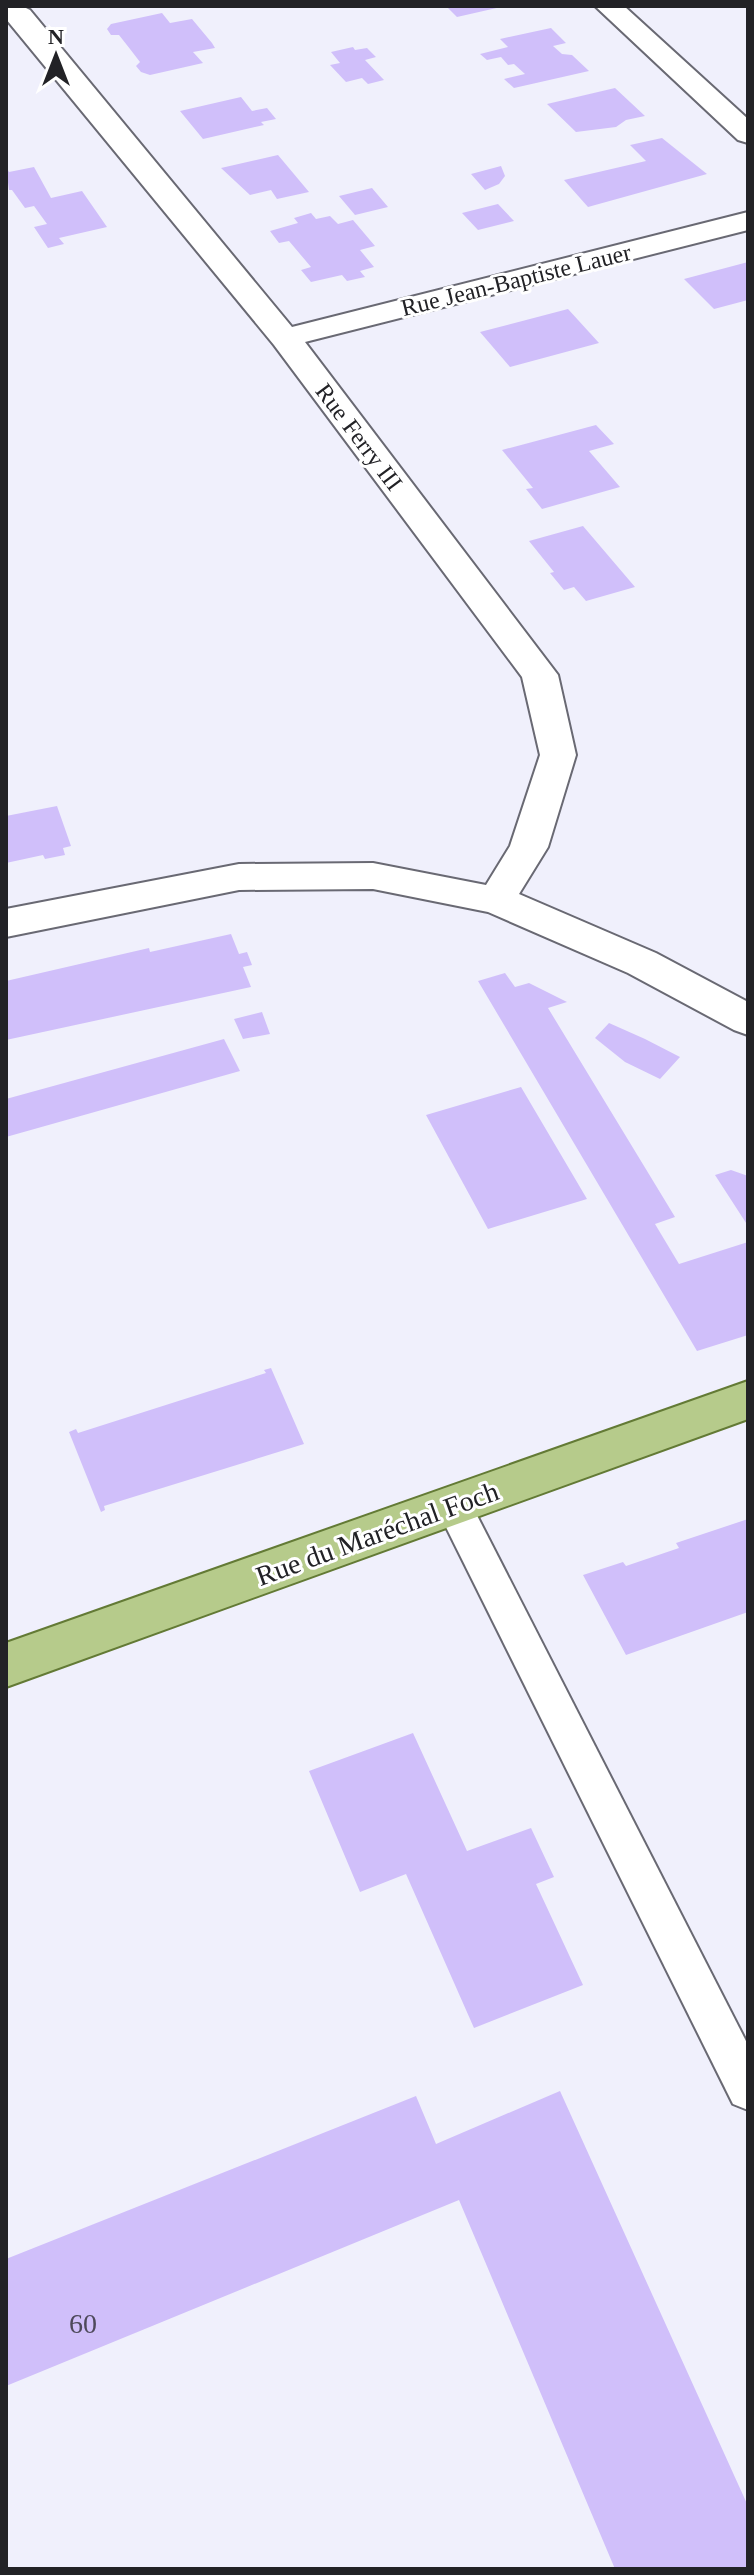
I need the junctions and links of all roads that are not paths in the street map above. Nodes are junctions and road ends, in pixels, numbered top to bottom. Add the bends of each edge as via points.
1 (608, 6) edge
2 (20, 13) edge
3 (748, 134) edge
4 (748, 221) edge
5 (285, 338) junction
6 (496, 900) junction
7 (6, 923) edge
8 (748, 1020) edge
9 (748, 1400) edge
10 (453, 1505) junction
11 (6, 1665) edge
12 (748, 2089) edge

1 - 3 street
2 - 5 street, Rue Ferry III
4 - 5 street, Rue Jean-Baptiste Lauer
5 - 6 street, Rue Ferry III via 540,675 558,755 529,847
6 - 7 street via 373,876 239,877
6 - 8 street via 642,963
9 - 10 main road, Rue du Maréchal Foch
10 - 11 main road, Rue du Maréchal Foch
10 - 12 lane

